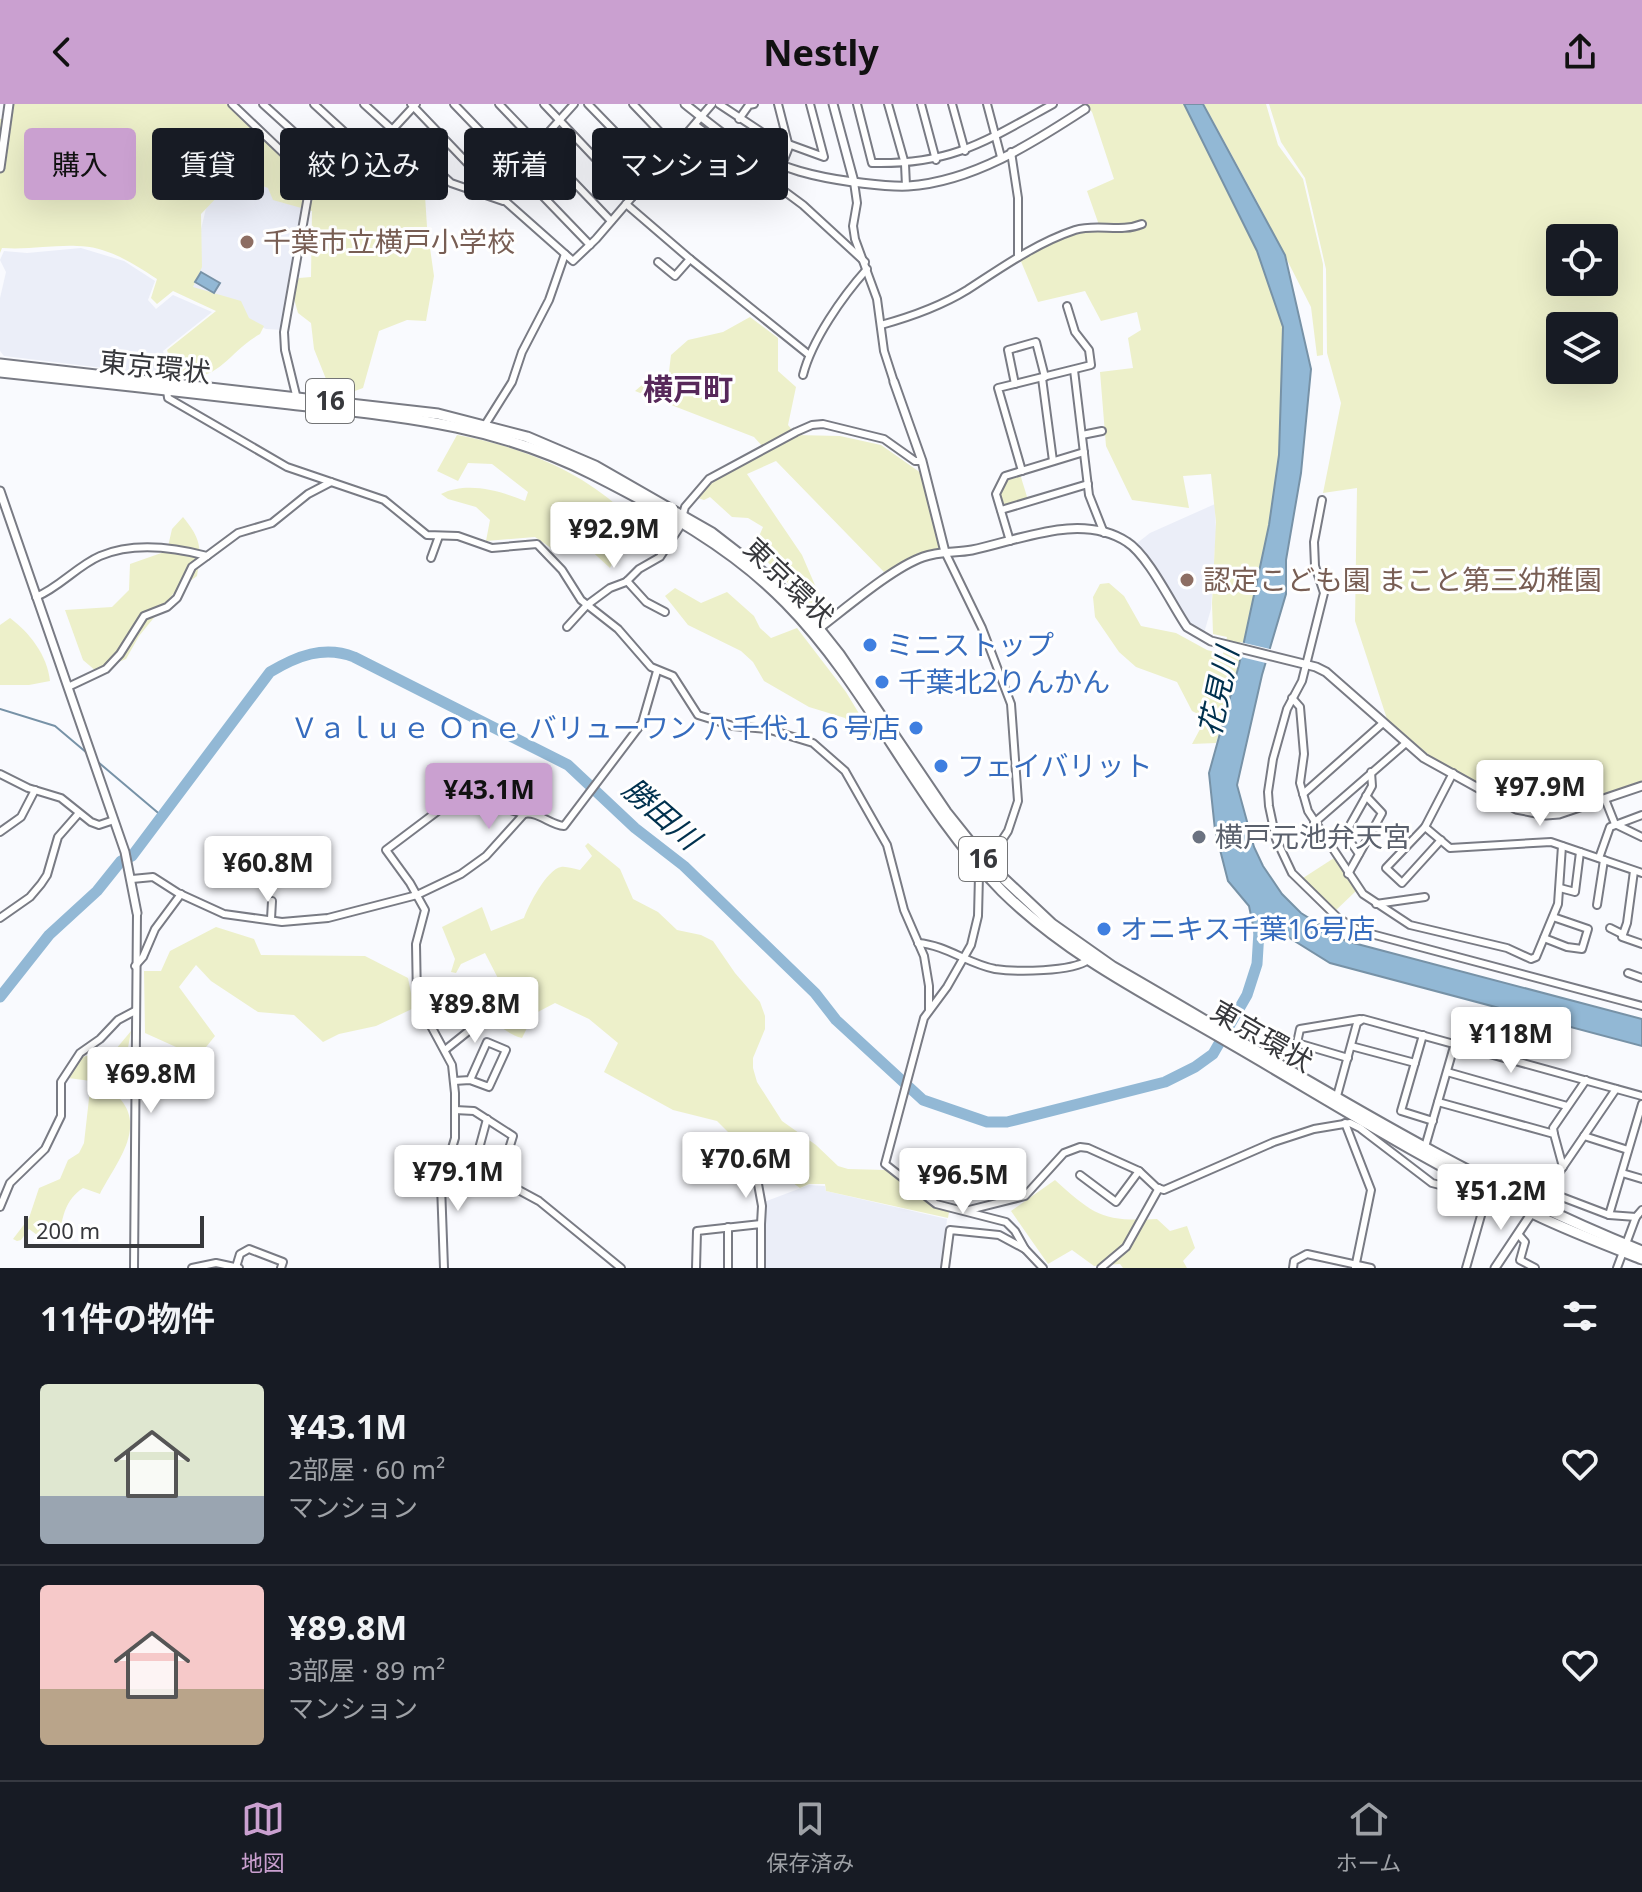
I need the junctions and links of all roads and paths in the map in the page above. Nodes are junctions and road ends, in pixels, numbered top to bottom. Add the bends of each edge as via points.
1 (9, 104) edge
2 (232, 104) edge
3 (263, 104) edge
4 (314, 104) edge
5 (364, 104) edge
6 (454, 104) edge
7 (499, 104) edge
8 (544, 104) edge
9 (574, 104) edge
10 (588, 104) edge
11 (633, 104) edge
12 (685, 104) edge
13 (712, 104) edge
14 (719, 104) edge
15 (754, 104) edge
16 (778, 104) edge
17 (810, 104) edge
18 (833, 104) edge
19 (857, 104) edge
20 (888, 104) edge
21 (921, 104) edge
22 (952, 104) edge
23 (988, 104) edge
24 (1053, 104) edge
25 (413, 105) edge
26 (1083, 106) edge
27 (702, 117) junction
28 (739, 119) junction
29 (560, 120) junction
30 (695, 125) junction
31 (289, 128) edge
32 (340, 128) edge
33 (390, 128) edge
34 (394, 128) edge
35 (477, 128) edge
36 (522, 128) edge
37 (553, 128) edge
38 (611, 128) edge
39 (656, 128) edge
40 (692, 128) edge
41 (717, 128) edge
42 (995, 136) junction
43 (789, 147) junction
44 (280, 150) edge
45 (965, 151) junction
46 (1011, 152) junction
47 (592, 154) edge
48 (1001, 157) junction
49 (464, 159) edge
50 (936, 160) junction
51 (905, 164) junction
52 (0, 168) edge
53 (788, 169) edge
54 (448, 180) edge
55 (854, 182) junction
56 (576, 184) edge
57 (906, 186) junction
58 (307, 200) edge
59 (506, 200) edge
60 (547, 200) edge
61 (629, 200) edge
62 (510, 203) junction
63 (626, 204) junction
64 (611, 221) junction
65 (1142, 224) dead end
66 (590, 245) junction
67 (565, 254) junction
68 (1018, 257) junction
69 (690, 259) junction
70 (658, 262) dead end
71 (866, 266) junction
72 (1067, 306) dead end
73 (881, 325) junction
74 (808, 354) junction
75 (0, 364) edge
76 (1074, 370) junction
77 (0, 372) edge
78 (803, 375) dead end
79 (1044, 377) junction
80 (894, 382) joint
81 (1015, 384) junction
82 (167, 386) junction
83 (297, 401) junction
84 (485, 425) junction
85 (1102, 431) dead end
86 (1082, 435) junction
87 (1084, 452) junction
88 (922, 461) junction
89 (1053, 461) junction
90 (1022, 471) junction
91 (331, 482) junction
92 (1088, 484) junction
93 (0, 491) edge
94 (1322, 500) dead end
95 (1001, 510) junction
96 (681, 518) junction
97 (1104, 533) junction
98 (439, 536) junction
99 (1010, 541) junction
100 (945, 552) junction
101 (207, 556) junction
102 (431, 558) dead end
103 (627, 581) junction
104 (36, 597) junction
105 (587, 605) junction
106 (665, 612) dead end
107 (567, 627) dead end
108 (816, 631) junction
109 (1301, 664) junction
110 (657, 671) junction
111 (68, 687) junction
112 (1292, 698) junction
113 (1383, 723) junction
114 (1406, 743) junction
115 (1371, 772) junction
116 (1453, 773) junction
117 (0, 774) edge
118 (1642, 786) edge
119 (35, 790) junction
120 (1303, 794) junction
121 (1366, 796) junction
122 (1605, 799) junction
123 (79, 813) junction
124 (524, 814) junction
125 (1642, 815) edge
126 (114, 820) junction
127 (1314, 823) junction
128 (1615, 824) junction
129 (1425, 827) junction
130 (0, 832) edge
131 (1642, 837) edge
132 (1441, 840) junction
133 (1562, 846) junction
134 (1580, 852) junction
135 (1359, 854) junction
136 (1602, 859) junction
137 (984, 866) junction
138 (1638, 872) edge
139 (1348, 874) junction
140 (131, 877) junction
141 (1560, 888) junction
142 (181, 894) junction
143 (417, 895) junction
144 (1425, 897) dead end
145 (272, 901) dead end
146 (1376, 904) junction
147 (1597, 905) dead end
148 (137, 913) joint
149 (1553, 917) junction
150 (0, 918) edge
151 (271, 919) junction
152 (1610, 928) dead end
153 (1622, 934) junction
154 (1544, 938) junction
155 (918, 943) junction
156 (1642, 944) edge
157 (966, 957) junction
158 (1088, 960) junction
159 (135, 966) junction
160 (1628, 973) dead end
161 (1642, 978) edge
162 (1642, 1006) edge
163 (929, 1010) junction
164 (135, 1011) junction
165 (427, 1016) junction
166 (1363, 1019) junction
167 (1208, 1026) junction
168 (1423, 1035) junction
169 (1234, 1040) junction
170 (1455, 1043) junction
171 (1351, 1046) junction
172 (445, 1050) junction
173 (1348, 1058) junction
174 (1415, 1063) junction
175 (1447, 1072) junction
176 (470, 1080) junction
177 (1586, 1080) junction
178 (454, 1081) junction
179 (1616, 1089) junction
180 (1337, 1096) junction
181 (1642, 1096) edge
182 (1438, 1102) junction
183 (1642, 1104) edge
184 (1567, 1106) junction
185 (455, 1110) junction
186 (487, 1119) junction
187 (1355, 1120) junction
188 (1433, 1121) junction
189 (1345, 1123) junction
190 (1554, 1134) junction
191 (1584, 1136) junction
192 (1425, 1147) junction
193 (1628, 1150) junction
194 (452, 1154) junction
195 (474, 1167) junction
196 (1563, 1167) junction
197 (1139, 1171) junction
198 (756, 1173) dead end
199 (1622, 1173) junction
200 (1080, 1175) dead end
201 (1642, 1179) edge
202 (499, 1181) junction
203 (1159, 1188) junction
204 (1484, 1189) junction
205 (1546, 1191) junction
206 (0, 1207) edge
207 (1534, 1209) junction
208 (1642, 1210) edge
209 (965, 1211) junction
210 (1609, 1215) junction
211 (1636, 1217) junction
212 (761, 1224) junction
213 (728, 1227) junction
214 (1518, 1234) junction
215 (1624, 1248) junction
216 (1025, 1249) junction
217 (1642, 1251) edge
218 (1328, 1259) junction
219 (1642, 1259) edge
220 (1356, 1266) edge
221 (134, 1268) edge
222 (192, 1268) edge
223 (238, 1268) edge
224 (281, 1268) edge
225 (444, 1268) edge
226 (621, 1268) edge
227 (696, 1268) edge
228 (728, 1268) edge
229 (761, 1268) edge
230 (945, 1268) edge
231 (1043, 1268) edge
232 (1101, 1268) edge
233 (1293, 1268) edge
234 (1326, 1268) edge
235 (1371, 1268) edge
236 (1466, 1268) edge
237 (1495, 1268) edge
238 (1535, 1268) edge
239 (1617, 1268) edge

1 - 52 street
2 - 44 street
3 - 31 street
4 - 32 street
5 - 33 street
6 - 35 street
7 - 36 street
8 - 29 street
9 - 29 street
10 - 38 street
11 - 39 street
12 - 27 street
13 - 27 street
14 - 28 street
15 - 28 street
16 - 43 street
17 - 43 street via 824,157
18 - 55 street
19 - 51 street via 872,163
20 - 51 street
21 - 50 street
22 - 45 street
23 - 42 street
24 - 42 street
25 - 34 street
25 - 49 street
26 - 46 street
27 - 30 street
27 - 41 street
28 - 43 street
29 - 37 street
29 - 47 street
30 - 40 street
30 - 71 street via 803,205
42 - 45 street
42 - 48 street
45 - 50 street
46 - 48 street
46 - 68 street
48 - 57 street via 956,177
50 - 51 street
51 - 57 street
53 - 55 street
54 - 62 street
55 - 57 street
55 - 71 street via 853,226
56 - 64 street
58 - 83 street via 284,332
59 - 62 street
60 - 66 street
61 - 63 street
62 - 67 street
63 - 64 street
63 - 69 street
64 - 66 street
65 - 68 street via 1123,230 1074,231
66 - 67 street via 573,261
67 - 84 street via 512,382
68 - 73 street via 949,299
69 - 70 street via 675,276
69 - 74 street
71 - 73 street
71 - 74 street
72 - 76 street via 1091,365
73 - 80 street
74 - 78 street
75 - 82 highway, 東京環状 / 16
76 - 79 street
76 - 86 street
77 - 82 highway, 東京環状 / 16
79 - 81 street
79 - 81 street via 1036,342 1008,350
79 - 89 street
80 - 88 street
81 - 90 street via 998,388
82 - 83 highway, 東京環状 / 16
82 - 91 street via 168,398 287,467
83 - 84 highway, 東京環状 / 16 via 438,414
83 - 96 highway, 東京環状 / 16 via 491,434 571,464
84 - 96 highway, 東京環状 / 16 via 575,457
85 - 86 street
86 - 87 street
87 - 89 street
87 - 92 street
88 - 96 street via 884,439 817,424 721,471 692,497
88 - 100 street
89 - 90 street
90 - 95 street via 1005,476 996,494
91 - 98 street via 384,500 427,535
91 - 101 street via 272,523 238,533
92 - 95 street
92 - 97 street
93 - 104 street
94 - 109 street via 1314,554 1324,593 1316,634
95 - 99 street
96 - 103 street via 660,557
96 - 108 highway, 東京環状 / 16 via 759,577
97 - 99 street via 1066,529
97 - 109 street via 1139,552 1187,627 1211,641
98 - 102 street
98 - 105 street via 458,536 492,548 537,544
99 - 100 street
100 - 108 street via 903,567
100 - 137 street via 982,628 1015,729 1016,812
101 - 104 street via 130,548 99,556
101 - 111 street via 192,567 177,598 135,626 106,669
103 - 105 street
103 - 106 street via 646,602
104 - 111 street
105 - 107 street
105 - 110 street
108 - 137 highway, 東京環状 / 16 via 942,820
109 - 112 street via 1302,681
109 - 113 street via 1326,672
110 - 124 street via 642,723 564,826
110 - 155 street via 673,676 693,710 706,719 813,743 834,760 882,835
111 - 126 street
112 - 120 street via 1300,707
112 - 162 street via 1273,759 1269,806 1287,865 1338,918 1360,931
113 - 114 street
113 - 120 street
114 - 115 street
114 - 116 street
115 - 121 street
115 - 127 street
116 - 122 street via 1529,813 1559,814
116 - 129 street
117 - 119 street
118 - 122 street
119 - 123 street via 61,798
119 - 130 street via 21,817
120 - 127 street
121 - 135 street via 1345,834
121 - 135 street via 1382,813
122 - 128 street
123 - 126 street via 99,825
123 - 150 street via 58,837 41,884
124 - 143 street via 474,866
124 - 143 street via 459,795 386,850
125 - 128 street
126 - 140 street
127 - 139 street
128 - 131 street
128 - 136 street
129 - 132 street
129 - 132 street via 1386,868 1402,883
132 - 133 street via 1450,848 1551,842
133 - 134 street
133 - 141 street
134 - 136 street
134 - 141 street via 1575,892
135 - 139 street
136 - 138 street
136 - 147 street
137 - 157 street
137 - 158 highway, 東京環状 / 16 via 1033,919
137 - 167 highway, 東京環状 / 16 via 1071,940
138 - 153 street
139 - 146 street
140 - 142 street via 153,877
140 - 148 street
141 - 149 street
142 - 151 street via 224,914
142 - 159 street
143 - 151 street via 328,918
143 - 165 street via 425,910 416,944 417,1000
144 - 146 street
145 - 151 street
146 - 154 street via 1410,925 1507,948 1531,959
148 - 159 street
149 - 154 street
149 - 154 street via 1588,929 1582,949
152 - 153 street
153 - 156 street
155 - 157 street
155 - 163 street via 928,974
157 - 158 street via 996,969 1045,970
157 - 163 street
158 - 167 highway, 東京環状 / 16
159 - 164 street
160 - 161 street
163 - 209 street via 885,1164 927,1199
164 - 206 street via 80,1053 61,1082 61,1116 45,1149 10,1183
164 - 221 street
165 - 172 street
165 - 172 street via 465,992 486,1017
166 - 168 street
166 - 171 street
166 - 173 street via 1300,1029 1297,1043
167 - 169 highway, 東京環状 / 16
168 - 170 street
168 - 174 street
169 - 180 highway, 東京環状 / 16
169 - 187 highway, 東京環状 / 16
170 - 175 street
170 - 177 street
171 - 173 street
171 - 174 street
172 - 178 street
173 - 180 street
174 - 188 street via 1401,1111
175 - 182 street
175 - 184 street
176 - 176 street via 489,1087 506,1050 487,1042
176 - 178 street
177 - 179 street
177 - 184 street
178 - 185 street
179 - 181 street
179 - 191 street
180 - 192 highway, 東京環状 / 16
182 - 188 street
182 - 190 street
183 - 193 street
184 - 190 street
185 - 186 street via 474,1111
185 - 194 street
186 - 195 street
186 - 202 street via 513,1136
187 - 189 street
187 - 204 highway, 東京環状 / 16
187 - 204 street via 1432,1183
188 - 192 street
189 - 203 street via 1274,1142 1174,1188
189 - 220 street via 1371,1190
190 - 196 street
191 - 193 street
191 - 196 street
192 - 207 highway, 東京環状 / 16
193 - 199 street
194 - 195 street
194 - 225 street via 441,1185
195 - 202 street
196 - 205 street
197 - 200 street via 1116,1202
197 - 203 street
197 - 209 street via 1088,1148 1072,1148 1025,1196
198 - 212 street
199 - 201 street
199 - 210 street
202 - 226 street via 539,1201
203 - 232 street via 1126,1247
204 - 207 highway, 東京環状 / 16
204 - 236 street
205 - 207 street
205 - 210 street
207 - 214 street
207 - 215 highway, 東京環状 / 16
208 - 211 street
209 - 216 street via 1006,1222
210 - 211 street
211 - 215 street
212 - 213 street
212 - 229 street
213 - 227 street via 697,1231
213 - 228 street
214 - 237 street
214 - 238 street via 1525,1242 1520,1260
215 - 217 highway, 東京環状 / 16
215 - 219 highway, 東京環状 / 16
215 - 239 street
216 - 230 street via 999,1235 950,1230
216 - 231 street
218 - 220 street
218 - 233 street via 1307,1254 1294,1261
218 - 234 street
220 - 235 street
222 - 223 street via 216,1263
223 - 224 street via 240,1254 249,1249 283,1262

